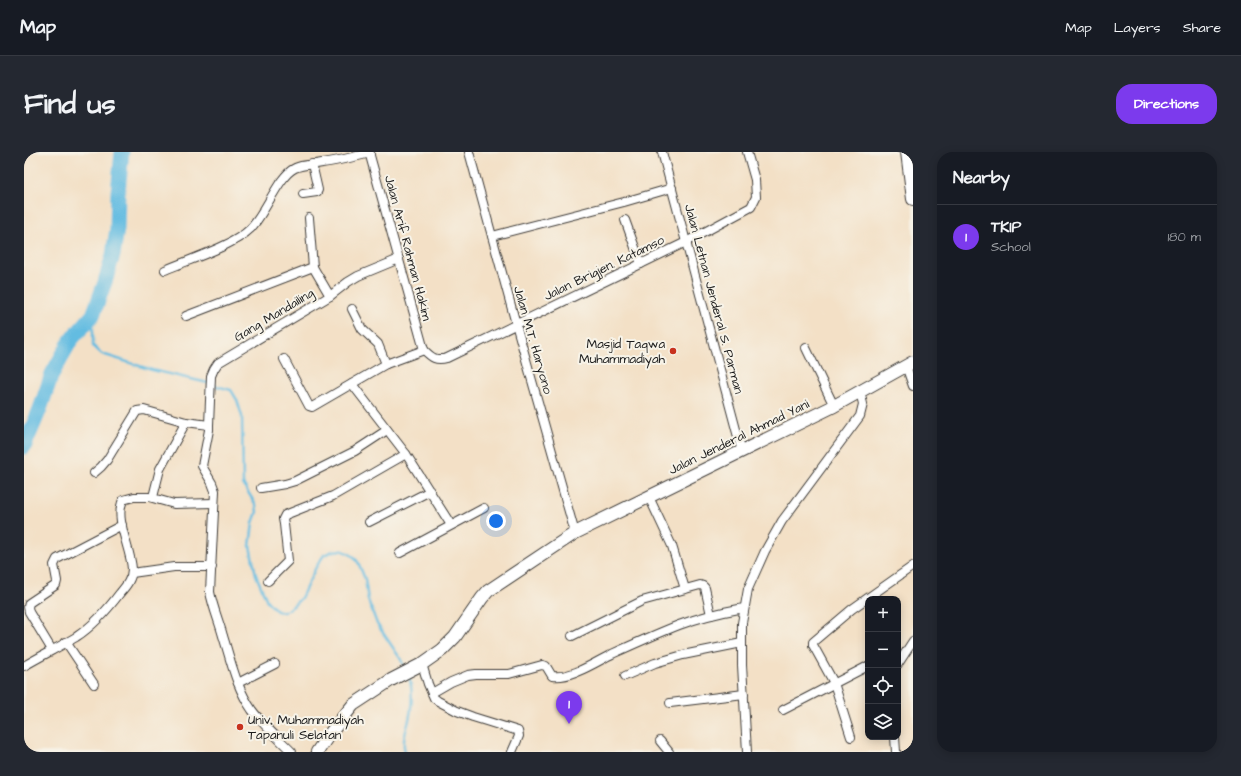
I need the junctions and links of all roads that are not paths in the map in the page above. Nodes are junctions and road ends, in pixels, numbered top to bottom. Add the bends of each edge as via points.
1 (469, 152) edge
2 (662, 152) edge
3 (747, 152) edge
4 (907, 152) edge
5 (370, 153) edge
6 (312, 164) junction
7 (672, 188) junction
8 (303, 194) dead end
9 (913, 200) edge
10 (309, 218) dead end
11 (625, 220) dead end
12 (492, 236) junction
13 (686, 242) junction
14 (399, 259) junction
15 (641, 264) junction
16 (313, 267) junction
17 (164, 270) dead end
18 (330, 296) junction
19 (352, 309) dead end
20 (186, 316) dead end
21 (516, 324) junction
22 (806, 348) dead end
23 (424, 350) junction
24 (284, 359) dead end
25 (386, 364) junction
26 (910, 364) edge
27 (352, 384) junction
28 (913, 386) edge
29 (860, 391) junction
30 (834, 406) junction
31 (186, 422) junction
32 (209, 425) junction
33 (387, 430) junction
34 (742, 452) junction
35 (406, 454) junction
36 (94, 473) dead end
37 (261, 488) dead end
38 (430, 491) junction
39 (649, 497) junction
40 (153, 498) junction
41 (214, 503) junction
42 (484, 508) dead end
43 (369, 522) dead end
44 (122, 525) junction
45 (452, 525) junction
46 (575, 533) junction
47 (400, 553) dead end
48 (913, 566) edge
49 (212, 567) junction
50 (132, 573) junction
51 (268, 581) dead end
52 (685, 589) junction
53 (744, 608) junction
54 (711, 615) junction
55 (572, 636) dead end
56 (913, 640) edge
57 (66, 642) junction
58 (742, 643) junction
59 (52, 650) junction
60 (910, 651) edge
61 (901, 661) edge
62 (275, 664) dead end
63 (24, 666) edge
64 (419, 666) junction
65 (865, 668) edge
66 (625, 676) dead end
67 (238, 683) junction
68 (834, 683) junction
69 (94, 684) dead end
70 (432, 693) junction
71 (744, 694) junction
72 (670, 703) dead end
73 (783, 710) dead end
74 (851, 737) dead end
75 (895, 740) edge
76 (660, 741) dead end
77 (292, 752) edge
78 (317, 752) edge
79 (512, 752) edge
80 (669, 752) edge
81 (747, 752) edge
82 (896, 752) edge

1 - 12 street, Jalan M.T. Haryono
2 - 7 street, Jalan Letnan Jenderal S. Parman
3 - 13 street, Jalan Brigjen. Katamso via 755,180 756,197 751,207
4 - 9 street
5 - 6 street
5 - 14 street, Jalan Arif Rahman Hakim
6 - 8 street via 318,190
6 - 17 street via 295,168 286,175 247,232 231,242
7 - 12 street
7 - 13 street, Jalan Letnan Jenderal S. Parman
10 - 16 street
11 - 15 street
12 - 21 street, Jalan M.T. Haryono
13 - 15 street, Jalan Brigjen. Katamso
13 - 34 street, Jalan Letnan Jenderal S. Parman
14 - 18 street, Gang Mandailing via 358,276
14 - 23 street, Jalan Arif Rahman Hakim
15 - 21 street, Jalan Brigjen. Katamso
16 - 18 street
16 - 20 street
18 - 32 street, Gang Mandailing via 218,363 211,376
19 - 25 street via 362,329 376,341
21 - 23 street, Jalan Brigjen. Katamso via 441,360 432,358
21 - 46 street, Jalan M.T. Haryono
22 - 30 street
23 - 25 street
24 - 27 street via 311,407
25 - 27 street
26 - 28 street
26 - 29 street, Jalan Jenderal Ahmad Yani
27 - 33 street
29 - 30 street, Jalan Jenderal Ahmad Yani
29 - 53 street via 863,404 860,416 773,535 748,589
30 - 34 street, Jalan Jenderal Ahmad Yani
31 - 32 street
31 - 36 street via 144,410 137,411 107,460
31 - 40 street via 160,469
32 - 41 street, Gang Mandailing via 202,466 214,486
33 - 35 street
33 - 37 street via 355,452 295,481
34 - 39 street, Jalan Jenderal Ahmad Yani
35 - 38 street
35 - 51 street via 333,496 285,515 288,561
38 - 43 street
38 - 45 street
39 - 46 street, Jalan Jenderal Ahmad Yani
39 - 52 street via 672,546
40 - 41 street via 174,504
40 - 44 street via 134,497 124,500 121,509
41 - 49 street, Gang Mandailing
42 - 45 street
44 - 50 street
44 - 59 street via 57,559 54,567 56,585 29,603 29,612
45 - 47 street
46 - 64 street, Jalan Jenderal Ahmad Yani via 488,591 448,645
48 - 68 street via 852,609 814,641 813,645
49 - 50 street via 174,567
49 - 67 street, Gang Mandailing via 212,603
50 - 57 street via 128,582 101,616
52 - 54 street via 700,585 704,587
52 - 55 street via 631,605
53 - 54 street
53 - 58 street
54 - 70 street via 679,625 571,673 552,676 546,666 542,665 509,674 476,674 451,682
56 - 60 street
57 - 59 street
57 - 69 street
58 - 66 street via 655,663
58 - 71 street
59 - 63 street
60 - 61 street
62 - 67 street
64 - 70 street
64 - 78 street, Jalan Jenderal Ahmad Yani via 391,680 353,705
65 - 68 street
67 - 77 street, Gang Mandailing via 253,710
68 - 73 street
68 - 74 street
70 - 79 street via 438,701 457,711 518,731 519,736
71 - 72 street
71 - 81 street
75 - 82 street
76 - 80 street

